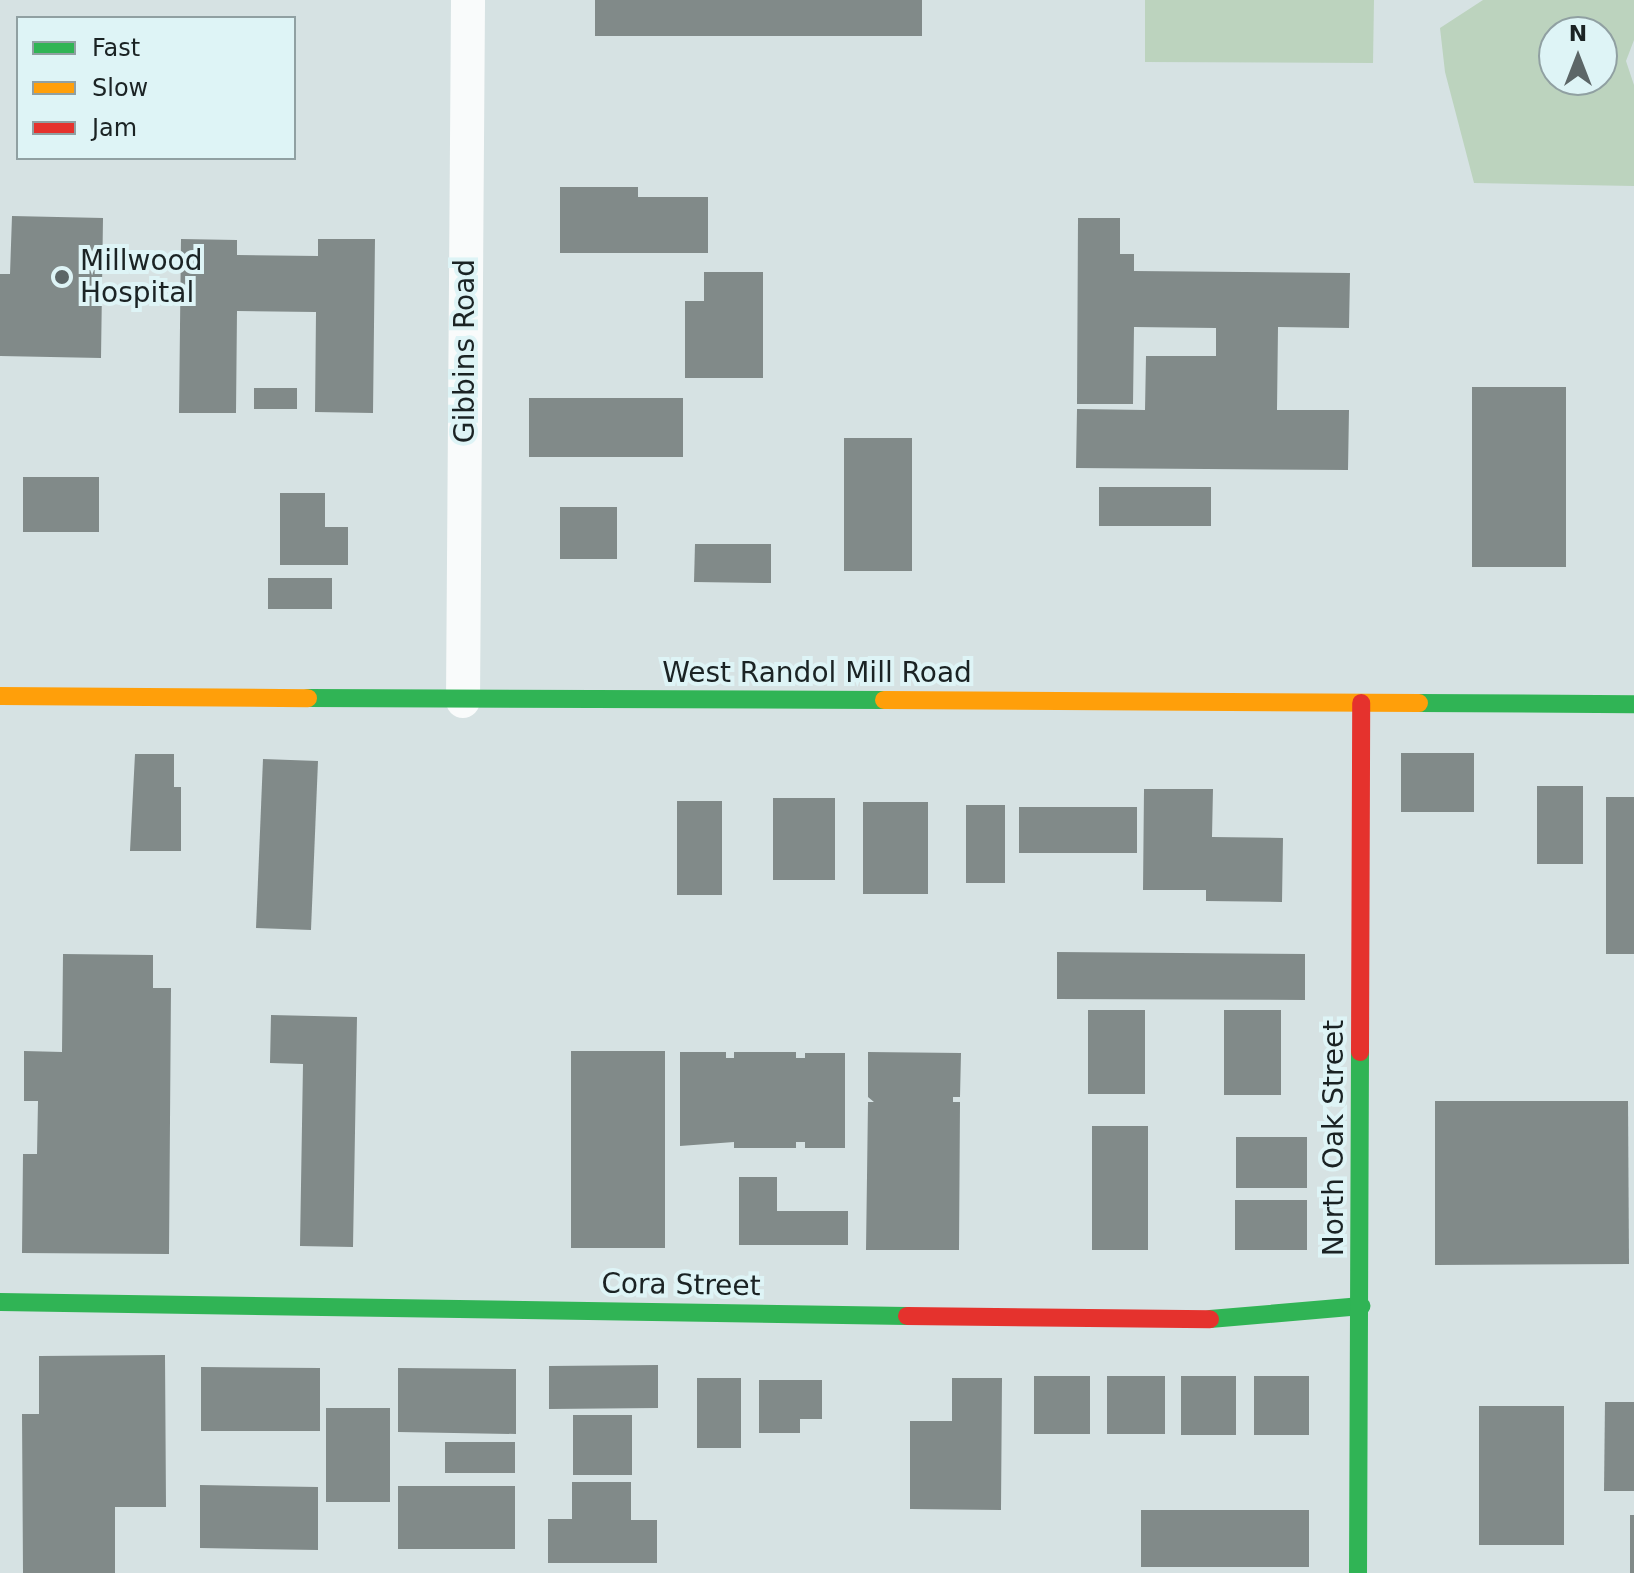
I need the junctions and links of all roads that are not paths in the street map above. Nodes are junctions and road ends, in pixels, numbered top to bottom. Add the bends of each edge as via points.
1 (468, 0) edge
2 (0, 696) edge
3 (463, 701) junction
4 (1361, 703) junction
5 (1634, 704) edge
6 (0, 1302) edge
7 (1361, 1306) junction
8 (1358, 1573) edge

1 - 3 street, Gibbins Road
2 - 3 street, West Randol Mill Road
3 - 4 street, West Randol Mill Road
4 - 5 street, West Randol Mill Road
4 - 7 street, North Oak Street
6 - 7 street, Cora Street via 1178,1320
7 - 8 street, North Oak Street

